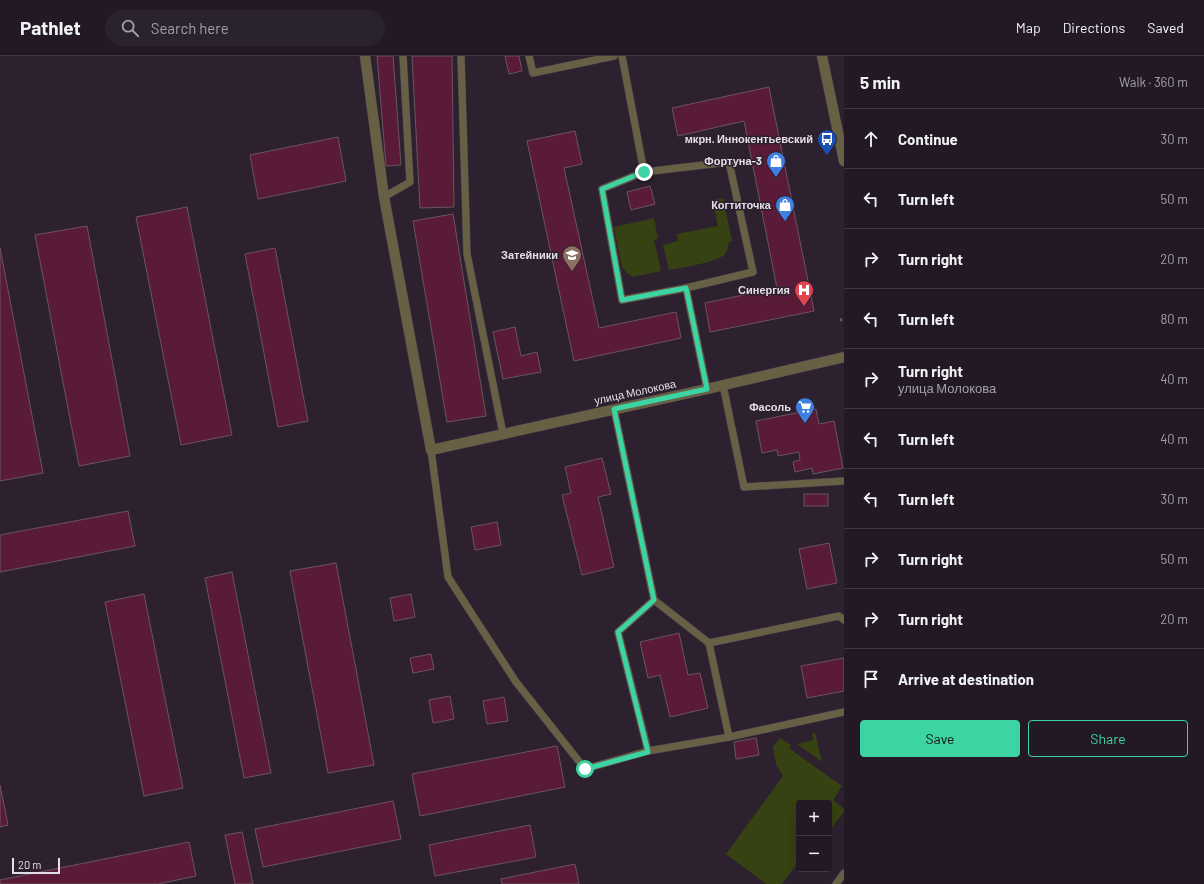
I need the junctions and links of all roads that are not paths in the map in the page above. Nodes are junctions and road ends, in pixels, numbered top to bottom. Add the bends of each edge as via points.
1 (365, 56) edge
2 (403, 56) edge
3 (461, 56) edge
4 (529, 56) edge
5 (612, 56) edge
6 (622, 56) edge
7 (822, 56) edge
8 (844, 159) edge
9 (644, 172) junction
10 (384, 197) junction
11 (686, 288) junction
12 (844, 357) edge
13 (723, 385) junction
14 (707, 389) junction
15 (614, 409) junction
16 (502, 434) junction
17 (431, 450) junction
18 (844, 481) edge
19 (654, 600) junction
20 (844, 620) edge
21 (709, 643) junction
22 (844, 712) edge
23 (729, 737) junction
24 (648, 752) junction
25 (844, 873) edge
26 (836, 884) edge

1 - 10 street
2 - 10 lane via 410,182
3 - 16 lane via 467,254
4 - 5 lane via 533,72
6 - 9 lane
7 - 8 street
9 - 11 lane via 602,189 622,300
9 - 11 lane via 729,162 753,272
10 - 17 street
11 - 14 lane
12 - 13 street, улица Молокова
13 - 14 street, улица Молокова
13 - 18 lane via 744,487
14 - 15 street, улица Молокова
15 - 16 street, улица Молокова
15 - 19 lane
16 - 17 street, улица Молокова
17 - 24 lane via 448,577 516,682 585,769
19 - 21 lane
19 - 24 lane via 618,632
20 - 21 lane via 839,616
21 - 23 lane
22 - 23 lane
23 - 24 lane
25 - 26 lane

